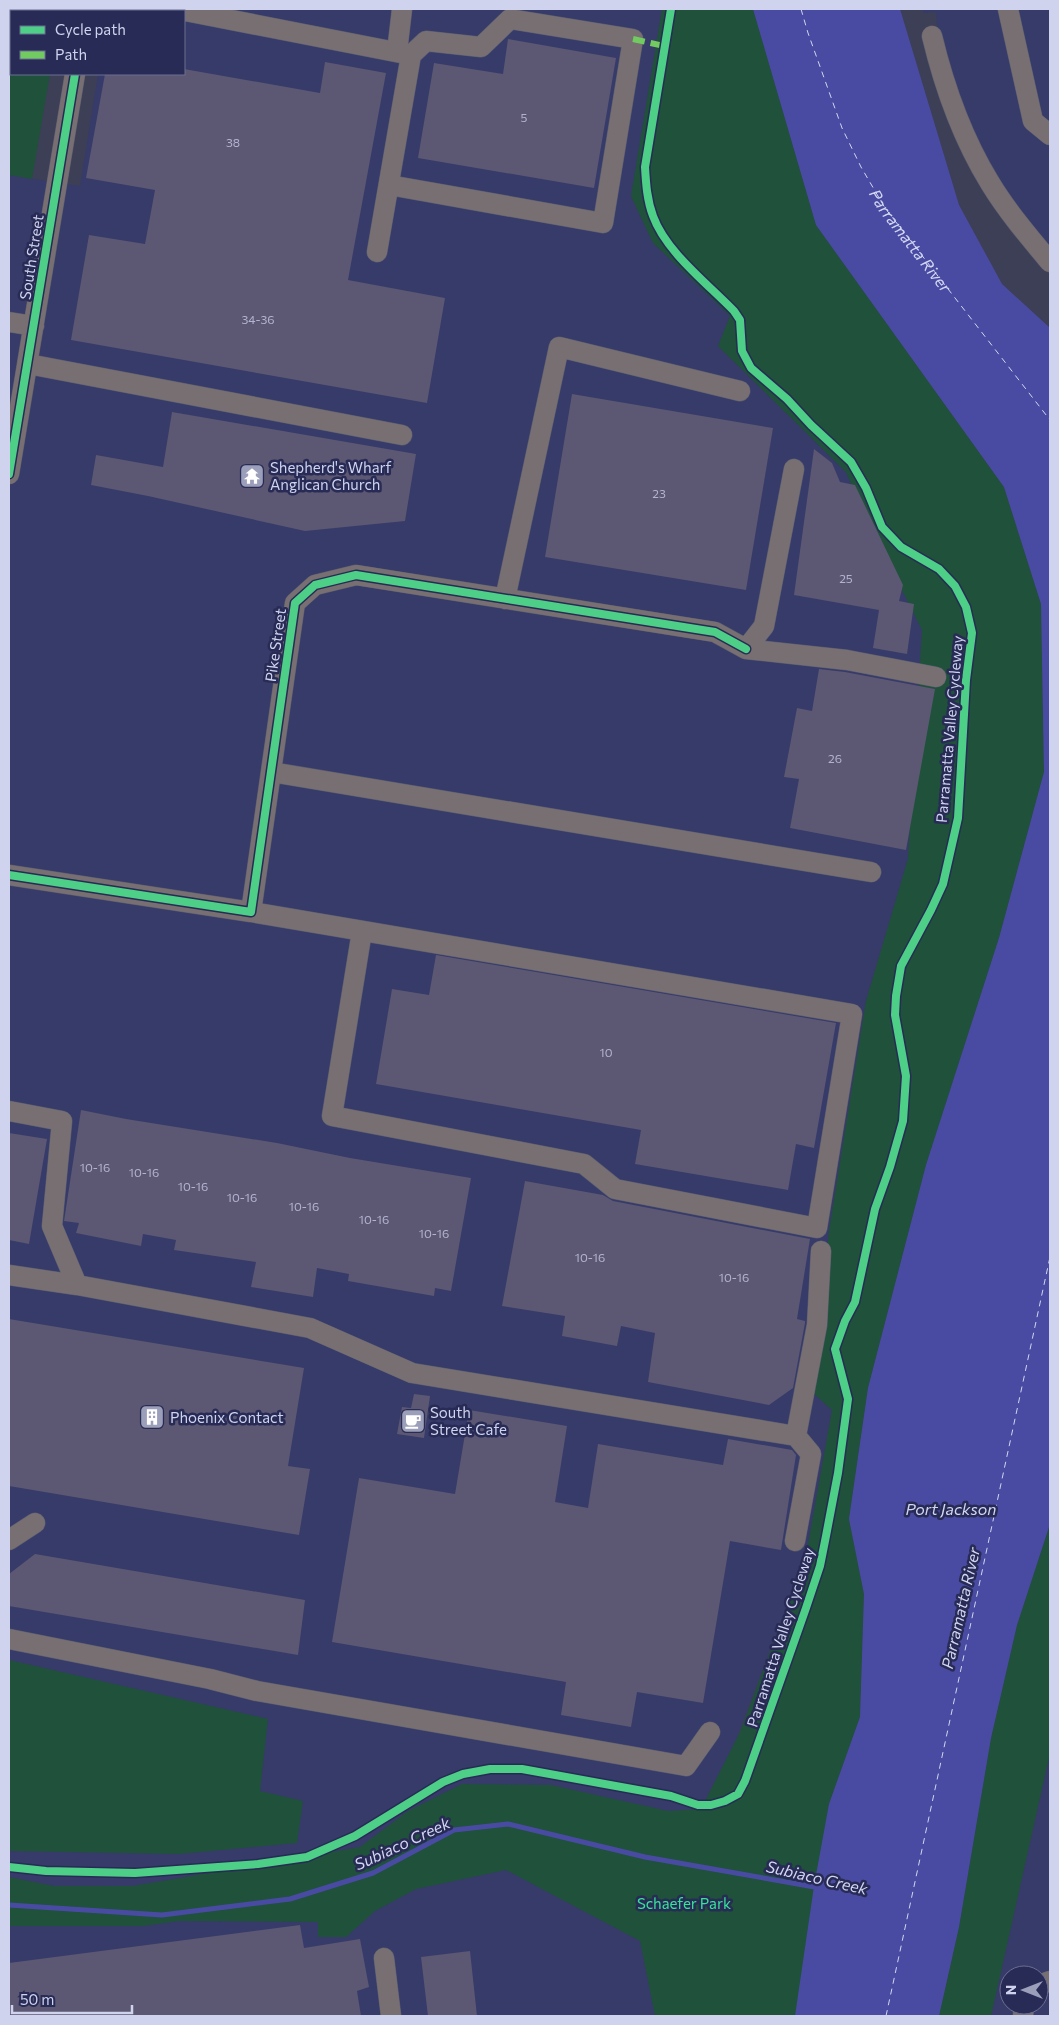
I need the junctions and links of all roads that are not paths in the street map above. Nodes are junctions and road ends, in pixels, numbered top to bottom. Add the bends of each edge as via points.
1 (402, 9) edge
2 (1008, 9) edge
3 (185, 11) edge
4 (932, 36) dead end
5 (404, 53) junction
6 (75, 75) edge
7 (1050, 135) edge
8 (389, 185) junction
9 (377, 252) dead end
10 (1050, 262) edge
11 (9, 322) edge
12 (34, 326) junction
13 (28, 364) junction
14 (740, 391) dead end
15 (402, 435) dead end
16 (10, 465) edge
17 (794, 469) dead end
18 (505, 599) junction
19 (746, 649) junction
20 (936, 677) dead end
21 (271, 772) junction
22 (871, 872) dead end
23 (9, 875) edge
24 (252, 912) junction
25 (362, 931) junction
26 (9, 1111) edge
27 (821, 1251) dead end
28 (9, 1274) edge
29 (77, 1285) junction
30 (796, 1436) junction
31 (35, 1523) dead end
32 (9, 1540) edge
33 (795, 1541) dead end
34 (9, 1639) edge
35 (710, 1732) dead end
36 (384, 1958) dead end
37 (391, 2016) edge

1 - 5 street
2 - 7 street via 1033,121
3 - 5 street
4 - 10 street via 948,91 968,141 990,182
5 - 8 street
5 - 8 street via 426,42 481,46 510,19 633,40 603,223
6 - 12 street, South Street
8 - 9 street
11 - 12 street
12 - 13 street, South Street
13 - 15 street
13 - 16 street, South Street
14 - 18 street via 559,347
17 - 19 street via 764,626
18 - 19 street, Pike Street via 715,632
18 - 21 street, Pike Street via 356,575 315,585 296,603
19 - 20 street via 847,660
21 - 22 street
21 - 24 street, Pike Street
23 - 24 street
24 - 25 street
25 - 25 street via 852,1014 818,1228 615,1189 584,1164 332,1116
26 - 29 street via 62,1120 52,1226
27 - 30 street via 817,1325
28 - 29 street
29 - 30 street via 310,1328 412,1373
30 - 33 street via 811,1454
31 - 32 street
34 - 35 street via 257,1691 686,1766
36 - 37 street

